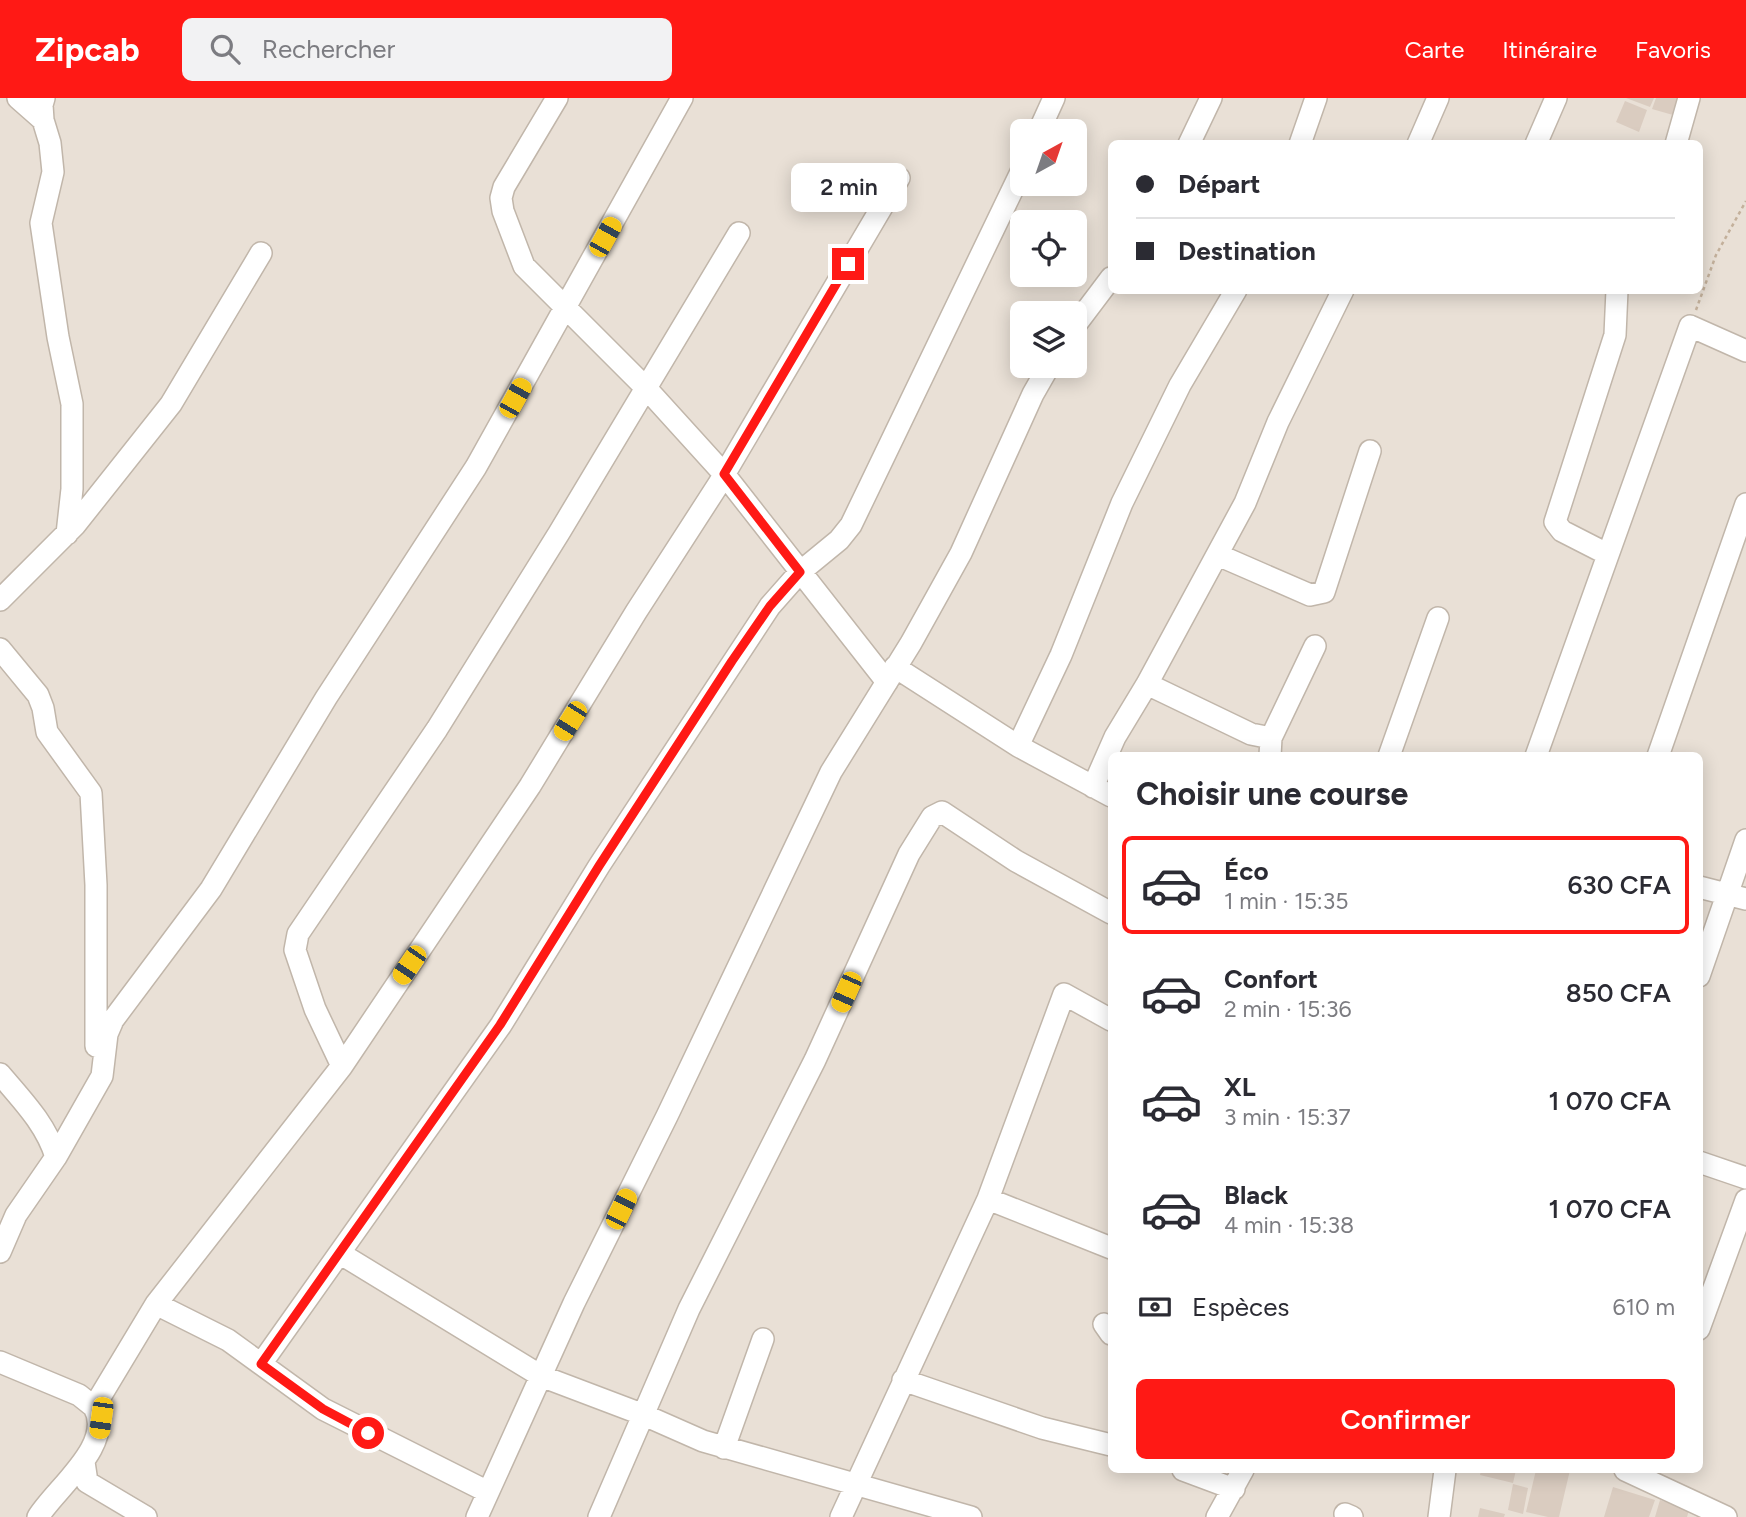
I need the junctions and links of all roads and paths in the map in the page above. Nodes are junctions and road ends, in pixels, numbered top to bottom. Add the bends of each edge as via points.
1 (18, 98) edge
2 (44, 98) edge
3 (557, 98) edge
4 (682, 98) edge
5 (1054, 98) edge
6 (1211, 98) edge
7 (1316, 98) edge
8 (1438, 98) edge
9 (1556, 98) edge
10 (1689, 98) edge
11 (1044, 119) edge
12 (43, 120) junction
13 (1191, 140) edge
14 (1301, 140) edge
15 (1420, 140) edge
16 (1538, 140) edge
17 (1677, 140) edge
18 (899, 178) dead end
19 (1010, 195) edge
20 (1746, 201) edge
21 (739, 233) dead end
22 (261, 254) dead end
23 (1108, 282) edge
24 (1703, 290) edge
25 (1234, 294) edge
26 (1341, 294) edge
27 (1617, 294) edge
28 (1702, 294) edge
29 (566, 306) junction
30 (1087, 310) edge
31 (1690, 326) junction
32 (1746, 351) edge
33 (1042, 378) edge
34 (646, 388) junction
35 (1370, 451) dead end
36 (724, 474) junction
37 (1746, 504) edge
38 (66, 534) junction
39 (1607, 554) junction
40 (1218, 555) junction
41 (800, 572) junction
42 (0, 600) edge
43 (1438, 618) dead end
44 (1315, 646) dead end
45 (0, 649) edge
46 (891, 675) junction
47 (1147, 684) junction
48 (1018, 746) junction
49 (1271, 747) edge
50 (1111, 752) edge
51 (1390, 752) edge
52 (1537, 752) edge
53 (1659, 752) edge
54 (1108, 767) edge
55 (1102, 792) edge
56 (1746, 840) edge
57 (1703, 888) edge
58 (1737, 896) edge
59 (1108, 911) edge
60 (1703, 968) edge
61 (1108, 1018) edge
62 (342, 1066) junction
63 (0, 1074) edge
64 (97, 1086) junction
65 (57, 1157) junction
66 (1703, 1163) edge
67 (1746, 1178) edge
68 (988, 1199) junction
69 (1746, 1200) edge
70 (1108, 1247) edge
71 (0, 1252) edge
72 (341, 1254) junction
73 (156, 1304) junction
74 (1703, 1318) edge
75 (763, 1339) dead end
76 (0, 1362) edge
77 (261, 1364) junction
78 (541, 1376) junction
79 (903, 1380) junction
80 (94, 1407) junction
81 (644, 1415) junction
82 (1108, 1444) edge
83 (724, 1448) junction
84 (84, 1462) junction
85 (1200, 1473) edge
86 (1445, 1473) edge
87 (1647, 1475) edge
88 (1238, 1480) edge
89 (856, 1485) junction
90 (488, 1492) junction
91 (958, 1515) edge
92 (37, 1517) edge
93 (146, 1517) edge
94 (477, 1517) edge
95 (599, 1517) edge
96 (841, 1517) edge
97 (1217, 1517) edge
98 (1439, 1517) edge
99 (1725, 1517) edge

1 - 12 street
2 - 12 street
3 - 29 street via 501,198 524,266
4 - 29 street
5 - 11 street
6 - 13 street
7 - 14 street
8 - 15 street
9 - 16 street
10 - 17 street
12 - 38 street via 52,172 41,223 72,404 72,489
18 - 36 street
19 - 41 street via 851,525
20 - 24 path via 1716,255
21 - 34 street
22 - 38 street via 171,404
23 - 30 street
25 - 48 street via 1180,385 1122,503 1061,655
26 - 40 street
27 - 39 street via 1615,335 1555,522 1562,531
28 - 31 path
29 - 34 street
29 - 64 street via 476,467 326,698 211,889 113,1020
31 - 32 street
31 - 39 street
33 - 46 street via 961,553
34 - 36 street
34 - 62 street via 438,729 298,934 295,950 315,1009
35 - 40 street via 1324,592 1310,595
36 - 41 street
36 - 62 street via 530,786
37 - 53 street
38 - 42 street
39 - 52 street
40 - 47 street
41 - 46 street
41 - 72 street via 732,661 500,1025
43 - 51 street
44 - 49 street
45 - 64 street via 38,695 47,732 91,793
46 - 48 street
46 - 78 street via 831,772
47 - 49 street
47 - 50 street via 1115,737
48 - 55 street
54 - 55 street
56 - 58 street
57 - 58 street
58 - 60 street
59 - 81 street via 1016,861 942,812 932,817 909,854 815,1060 689,1309
61 - 68 street via 1064,994
62 - 73 street
63 - 65 street via 42,1124
64 - 65 street
65 - 71 street via 16,1215
66 - 67 street
68 - 70 street
68 - 79 street
69 - 74 street
72 - 77 street
72 - 78 street
73 - 77 street via 228,1340
73 - 80 street
75 - 83 street
76 - 80 street via 79,1395
77 - 90 street via 323,1409
78 - 81 street
78 - 90 street
79 - 82 street via 1042,1428
79 - 89 street
80 - 84 street via 101,1418 98,1435
81 - 83 street
81 - 95 street
83 - 89 street
84 - 92 street
84 - 93 street via 87,1482
85 - 88 street
86 - 98 street
87 - 99 street
88 - 97 street
89 - 91 street
89 - 96 street
90 - 94 street

